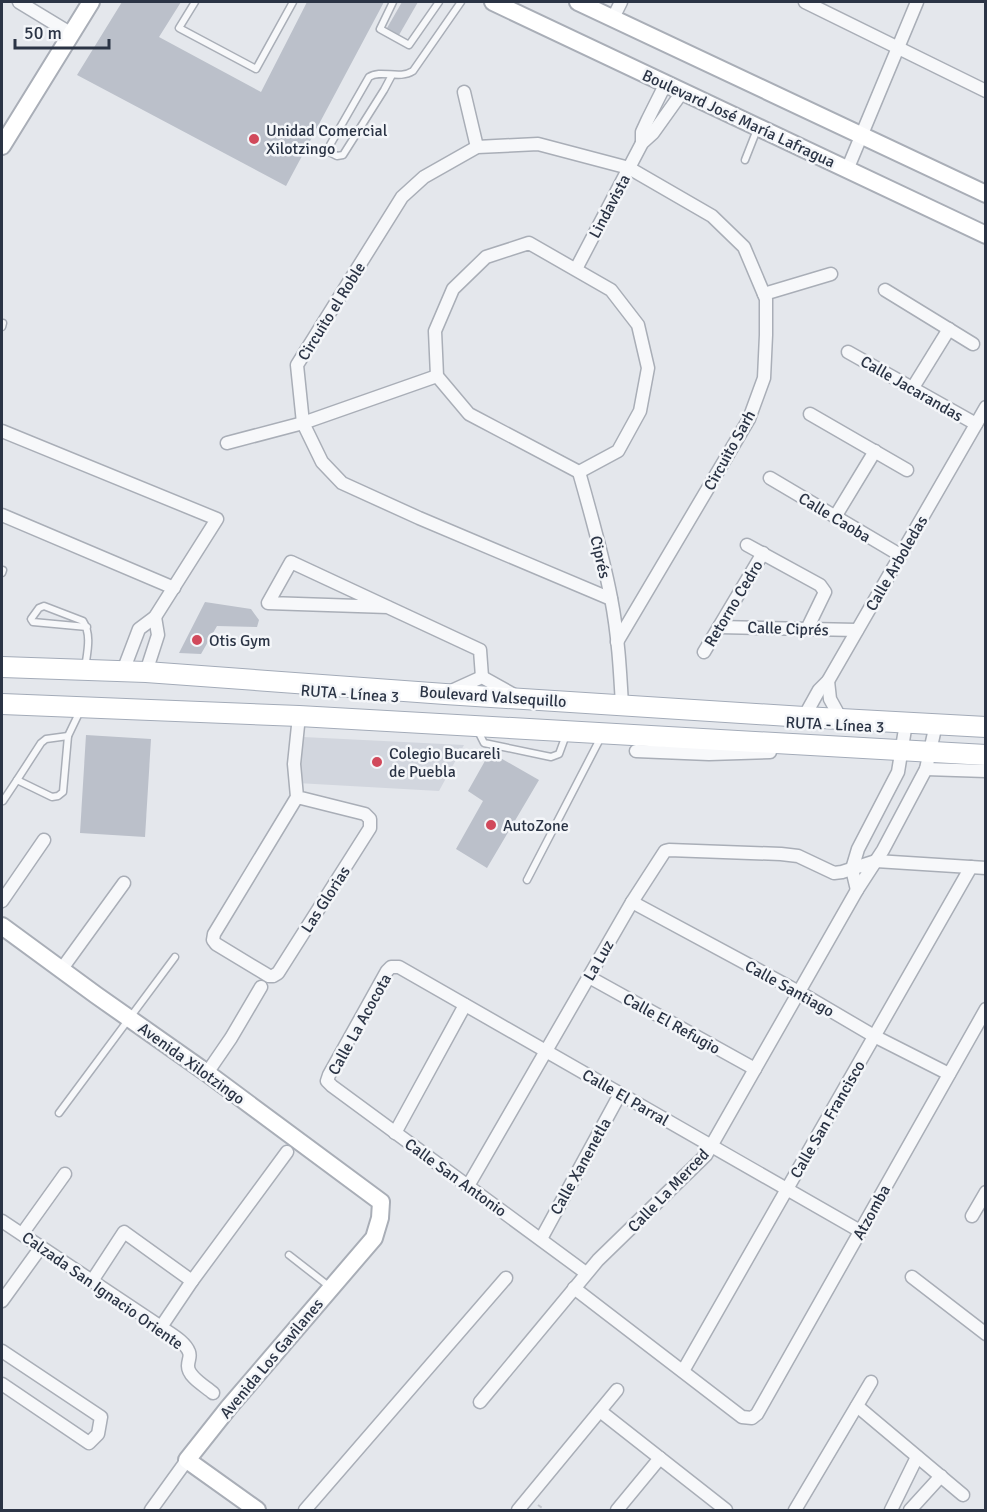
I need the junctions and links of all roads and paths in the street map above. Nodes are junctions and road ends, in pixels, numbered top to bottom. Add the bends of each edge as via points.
1 (19, 2) edge
2 (91, 2) edge
3 (195, 2) edge
4 (293, 2) edge
5 (393, 2) edge
6 (439, 2) edge
7 (460, 2) edge
8 (493, 2) edge
9 (578, 2) edge
10 (621, 2) edge
11 (805, 2) edge
12 (916, 2) edge
13 (613, 18) junction
14 (70, 33) junction
15 (897, 47) junction
16 (392, 75) junction
17 (677, 88) junction
18 (986, 91) edge
19 (464, 92) dead end
20 (758, 127) junction
21 (861, 135) junction
22 (2, 146) edge
23 (477, 147) junction
24 (745, 160) dead end
25 (629, 168) junction
26 (847, 170) junction
27 (986, 194) edge
28 (986, 235) edge
29 (576, 269) junction
30 (831, 274) dead end
31 (885, 290) dead end
32 (764, 294) junction
33 (949, 328) junction
34 (973, 344) dead end
35 (848, 352) dead end
36 (437, 376) junction
37 (912, 389) junction
38 (986, 407) edge
39 (810, 414) dead end
40 (303, 423) junction
41 (976, 424) junction
42 (2, 431) edge
43 (227, 443) dead end
44 (875, 451) junction
45 (907, 470) dead end
46 (579, 472) junction
47 (770, 478) dead end
48 (2, 515) edge
49 (836, 517) junction
50 (747, 545) dead end
51 (763, 553) junction
52 (900, 555) junction
53 (174, 588) junction
54 (611, 599) junction
55 (388, 607) junction
56 (156, 618) junction
57 (87, 627) junction
58 (719, 627) junction
59 (807, 629) junction
60 (857, 630) junction
61 (617, 642) junction
62 (704, 652) dead end
63 (2, 667) edge
64 (84, 670) junction
65 (123, 671) junction
66 (146, 672) junction
67 (482, 676) junction
68 (828, 681) junction
69 (217, 685) dead end
70 (445, 694) junction
71 (2, 697) edge
72 (520, 698) junction
73 (2, 704) edge
74 (622, 705) junction
75 (81, 707) junction
76 (299, 716) junction
77 (804, 717) junction
78 (841, 719) junction
79 (525, 722) dead end
80 (906, 725) junction
81 (475, 726) junction
82 (935, 727) junction
83 (986, 727) edge
84 (655, 729) dead end
85 (567, 731) junction
86 (986, 732) edge
87 (603, 734) junction
88 (68, 736) junction
89 (758, 747) junction
90 (902, 747) junction
91 (986, 749) edge
92 (636, 751) dead end
93 (986, 755) edge
94 (929, 756) junction
95 (986, 771) edge
96 (17, 780) junction
97 (297, 797) junction
98 (3, 801) edge
99 (44, 840) dead end
100 (876, 861) junction
101 (971, 867) junction
102 (986, 868) edge
103 (852, 869) junction
104 (527, 880) dead end
105 (124, 883) dead end
106 (857, 890) junction
107 (2, 901) edge
108 (632, 902) junction
109 (2, 926) edge
110 (175, 957) dead end
111 (392, 967) joint
112 (61, 970) junction
113 (589, 977) junction
114 (261, 987) dead end
115 (799, 992) junction
116 (465, 1005) junction
117 (986, 1009) edge
118 (130, 1019) junction
119 (874, 1036) junction
120 (546, 1051) junction
121 (755, 1069) junction
122 (207, 1073) junction
123 (949, 1074) junction
124 (327, 1081) joint
125 (620, 1094) junction
126 (60, 1113) dead end
127 (395, 1133) junction
128 (711, 1146) junction
129 (286, 1152) dead end
130 (65, 1174) dead end
131 (468, 1186) junction
132 (787, 1189) junction
133 (986, 1192) edge
134 (381, 1203) joint
135 (972, 1216) dead end
136 (2, 1221) edge
137 (860, 1231) junction
138 (22, 1234) junction
139 (541, 1239) junction
140 (41, 1246) junction
141 (289, 1255) dead end
142 (586, 1273) junction
143 (912, 1277) dead end
144 (506, 1278) dead end
145 (92, 1281) junction
146 (192, 1281) junction
147 (331, 1288) junction
148 (574, 1288) junction
149 (2, 1301) edge
150 (161, 1326) junction
151 (986, 1334) edge
152 (2, 1351) edge
153 (683, 1371) junction
154 (872, 1382) dead end
155 (2, 1384) edge
156 (617, 1390) dead end
157 (213, 1393) dead end
158 (480, 1402) dead end
159 (857, 1406) junction
160 (600, 1410) junction
161 (917, 1456) junction
162 (660, 1458) junction
163 (187, 1460) junction
164 (941, 1476) junction
165 (963, 1495) dead end
166 (151, 1510) edge
167 (257, 1510) edge
168 (305, 1510) edge
169 (518, 1510) edge
170 (617, 1510) edge
171 (726, 1510) edge
172 (795, 1510) edge
173 (891, 1510) edge
174 (910, 1510) edge

1 - 14 street
2 - 14 street
3 - 4 lane via 179,28 256,69
5 - 6 lane via 380,29 409,45
7 - 16 lane via 413,71
8 - 17 street, Boulevard José María Lafragua
9 - 13 street
10 - 13 street
11 - 15 street
12 - 15 street
13 - 21 street
14 - 22 street
15 - 18 street
15 - 21 street
16 - 16 lane via 369,77 330,145 331,153 343,155
17 - 20 street, Boulevard José María Lafragua
17 - 25 street, Lindavista via 662,92
19 - 23 street
20 - 24 lane
20 - 26 street, Boulevard José María Lafragua
21 - 26 street
21 - 27 street
23 - 25 street, Circuito el Roble via 538,144
23 - 40 street, Circuito el Roble via 424,177 402,197 297,365
25 - 29 street, Lindavista
25 - 32 street, Circuito Sarh via 712,216 744,247
26 - 28 street, Boulevard José María Lafragua
29 - 36 street via 529,243 486,257 453,288 435,331
29 - 46 street via 611,290 638,325 648,368 640,411 618,451
30 - 32 street
31 - 33 street
32 - 61 street, Circuito Sarh via 764,378 749,419
33 - 34 street
33 - 37 street
35 - 37 street, Calle Jacarandas
36 - 40 street
36 - 46 street via 469,414
37 - 41 street, Calle Jacarandas
38 - 41 street, Calle Arboledas
39 - 44 street
40 - 43 street
40 - 54 street, Circuito el Roble via 322,462 342,483
41 - 52 street, Calle Arboledas
42 - 53 street via 217,519
44 - 45 street
44 - 49 street
46 - 54 street, Ciprés
47 - 49 street, Calle Caoba
48 - 53 street
49 - 52 street, Calle Caoba
50 - 51 street, Retorno Cedro
51 - 58 street, Retorno Cedro
51 - 59 street, Retorno Cedro via 823,588 825,592
52 - 60 street, Calle Arboledas
53 - 56 street
54 - 61 street, Ciprés
55 - 55 street via 291,562 268,603 377,607
55 - 67 street via 480,650
56 - 65 street via 139,629
56 - 66 street via 158,635
57 - 57 lane via 83,621 44,606 31,619
57 - 64 lane
58 - 59 street, Calle Ciprés
58 - 62 street, Retorno Cedro
59 - 60 street, Calle Ciprés
60 - 68 street, Calle Arboledas
61 - 74 street
63 - 64 main road, Boulevard Valsequillo
64 - 65 main road, Boulevard Valsequillo
65 - 66 main road, Boulevard Valsequillo
66 - 70 main road, Boulevard Valsequillo
67 - 70 street
67 - 72 street
68 - 77 street, Calle Arboledas
68 - 78 street via 830,699
69 - 80 lane, RUTA - Línea 3 via 690,716
70 - 72 main road, Boulevard Valsequillo
71 - 79 lane
72 - 74 main road, Boulevard Valsequillo
73 - 75 main road, Boulevard Valsequillo
74 - 77 main road, Boulevard Valsequillo
75 - 76 main road, Boulevard Valsequillo
75 - 88 lane
76 - 81 main road, Boulevard Valsequillo
76 - 97 street via 294,764
77 - 78 main road, Boulevard Valsequillo
78 - 80 main road, Boulevard Valsequillo
80 - 82 main road, Boulevard Valsequillo
80 - 90 street
81 - 85 main road, Boulevard Valsequillo
81 - 85 lane via 484,743 551,757 559,754
82 - 83 main road, Boulevard Valsequillo
82 - 86 lane
82 - 94 street, Calle La Merced
84 - 90 lane
85 - 87 main road, Boulevard Valsequillo
87 - 89 main road, Boulevard Valsequillo
87 - 104 lane
88 - 96 lane via 41,743
88 - 96 lane via 63,792 52,797
89 - 90 main road, Boulevard Valsequillo
89 - 92 street via 709,754
90 - 94 main road, Boulevard Valsequillo
90 - 103 street via 898,772 858,849
91 - 94 lane
93 - 94 main road, Boulevard Valsequillo
94 - 95 street
94 - 100 street, Calle La Merced
96 - 98 lane
97 - 97 street, Las Glorias via 213,940 268,976 278,973 370,828 366,814
99 - 107 street
100 - 101 street
100 - 103 street
100 - 106 street, Calle La Merced
101 - 102 street
101 - 119 street, Calle San Francisco
103 - 106 street
103 - 108 street, La Luz via 834,873 798,856 781,854 669,850 661,855
105 - 112 street
106 - 115 street, Calle La Merced
108 - 113 street, La Luz
108 - 115 street, Calle Santiago
109 - 112 street, Avenida Xilotzingo
110 - 118 lane
111 - 116 street, Calle El Parral via 399,967
111 - 124 street, Calle La Acocota
112 - 118 street, Avenida Xilotzingo
113 - 120 street, La Luz
113 - 121 street, Calle El Refugio
114 - 122 street
115 - 119 street, Calle Santiago
115 - 121 street, Calle La Merced
116 - 120 street, Calle El Parral
116 - 127 street
117 - 123 street, Atzomba
118 - 122 street, Avenida Xilotzingo
118 - 126 lane
119 - 123 street, Calle Santiago
119 - 132 street, Calle San Francisco
120 - 125 street, Calle El Parral
120 - 131 street, La Luz
121 - 128 street, Calle La Merced
122 - 134 street, Avenida Xilotzingo
123 - 137 street, Atzomba
124 - 127 street, Calle San Antonio
125 - 128 street, Calle El Parral
125 - 139 street, Calle Xanenetla
127 - 131 street, Calle San Antonio
128 - 132 street, Calle El Parral
128 - 142 street, Calle La Merced
129 - 146 street
130 - 138 street
131 - 139 street, Calle San Antonio
132 - 137 street, Calle El Parral
132 - 153 street, Calle San Francisco
133 - 135 street
134 - 147 street, Avenida Los Gavilanes via 374,1238
136 - 138 street, Calzada San Ignacio Oriente
137 - 153 street, Atzomba via 752,1418 742,1417
138 - 140 street, Calzada San Ignacio Oriente
139 - 142 street, Calle San Antonio
140 - 145 street, Calzada San Ignacio Oriente
140 - 149 street
141 - 147 lane
142 - 148 street, Calle La Merced
143 - 151 street
144 - 168 street
145 - 146 street via 124,1232
145 - 150 street, Calzada San Ignacio Oriente
146 - 150 street
147 - 163 street, Avenida Los Gavilanes
148 - 153 street
148 - 158 street, Calle La Merced
150 - 157 street, Calzada San Ignacio Oriente via 188,1349 190,1373
152 - 155 street via 101,1417 98,1434 89,1443
154 - 159 street
156 - 160 street
159 - 161 street
159 - 172 street
160 - 162 street
160 - 169 street
161 - 164 street
161 - 173 street
162 - 170 street
162 - 171 street
163 - 166 street, Avenida Los Gavilanes
163 - 167 street
164 - 165 street
164 - 174 street

